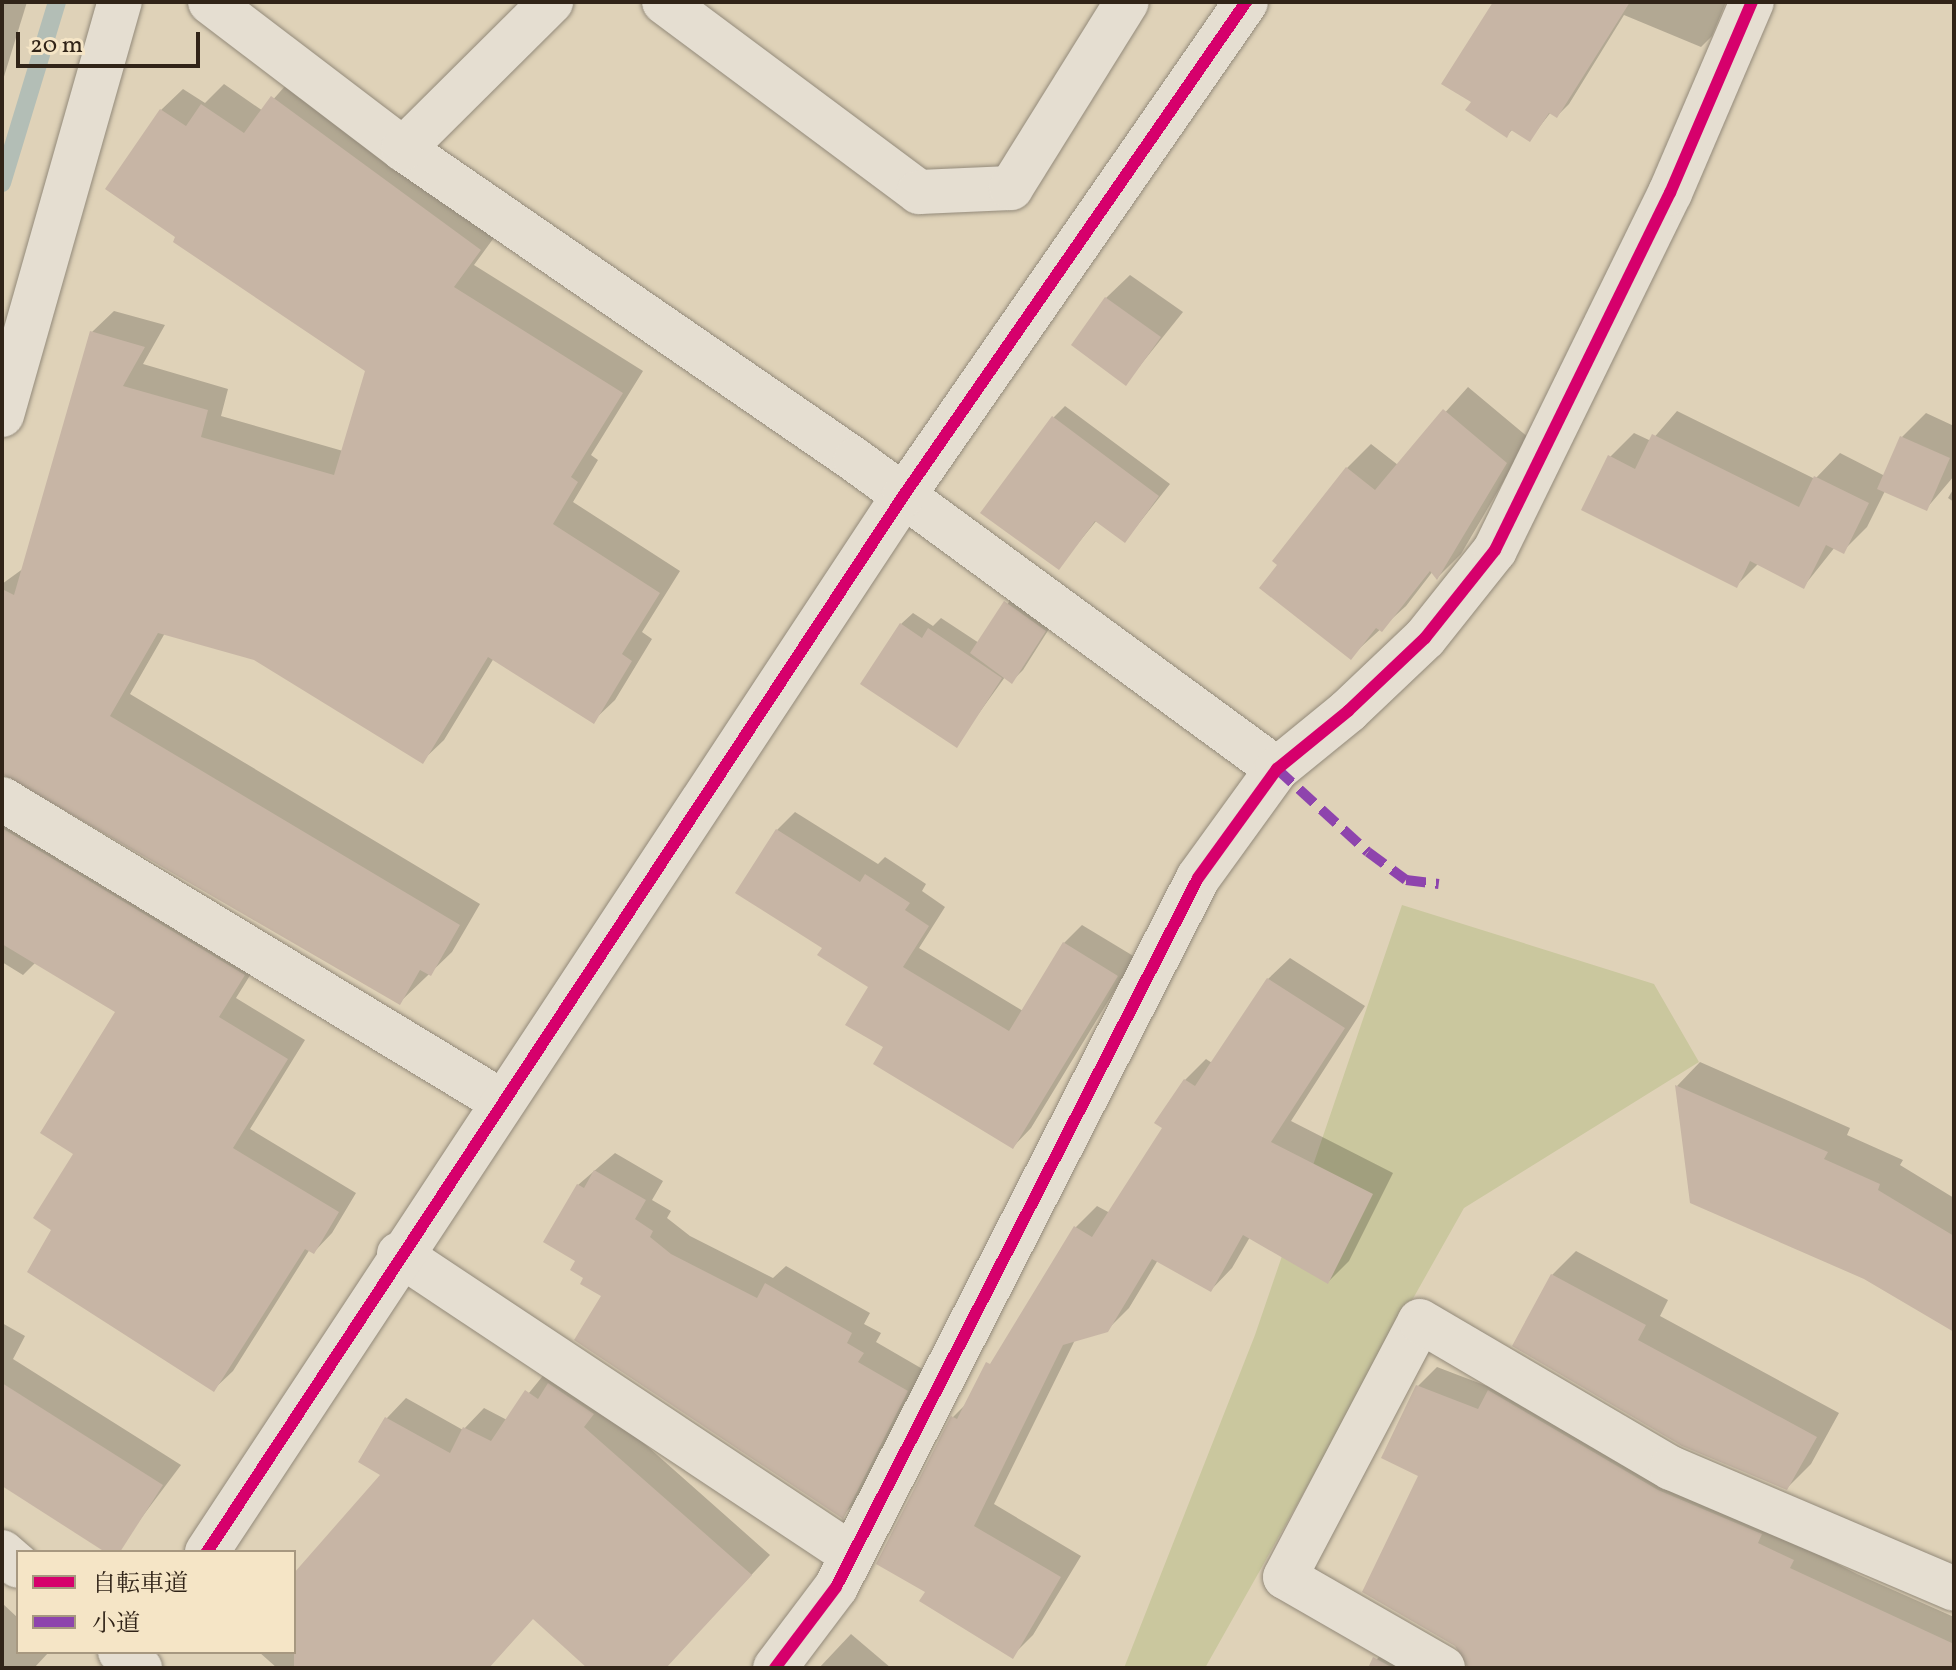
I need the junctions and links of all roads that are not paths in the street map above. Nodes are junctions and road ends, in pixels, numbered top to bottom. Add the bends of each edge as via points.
1 (120, 2) edge
2 (210, 2) edge
3 (551, 2) edge
4 (664, 2) edge
5 (1127, 2) edge
6 (1246, 2) edge
7 (1752, 2) edge
8 (403, 149) junction
9 (2, 415) edge
10 (904, 495) junction
11 (1277, 769) junction
12 (2, 799) edge
13 (501, 1101) junction
14 (399, 1254) junction
15 (208, 1550) edge
16 (852, 1555) junction
17 (1954, 1589) edge
18 (775, 1668) edge
19 (1443, 1668) edge

1 - 9 street
2 - 8 street
3 - 8 street
4 - 5 street via 919,192 1011,188
6 - 10 street
7 - 11 street via 1670,193 1495,550 1425,638
8 - 10 street
10 - 11 street
10 - 13 street
11 - 16 street via 1198,878
12 - 13 street
13 - 14 street
14 - 15 street
14 - 16 street
16 - 18 street via 836,1587
17 - 19 street via 1671,1468 1420,1321 1285,1577

